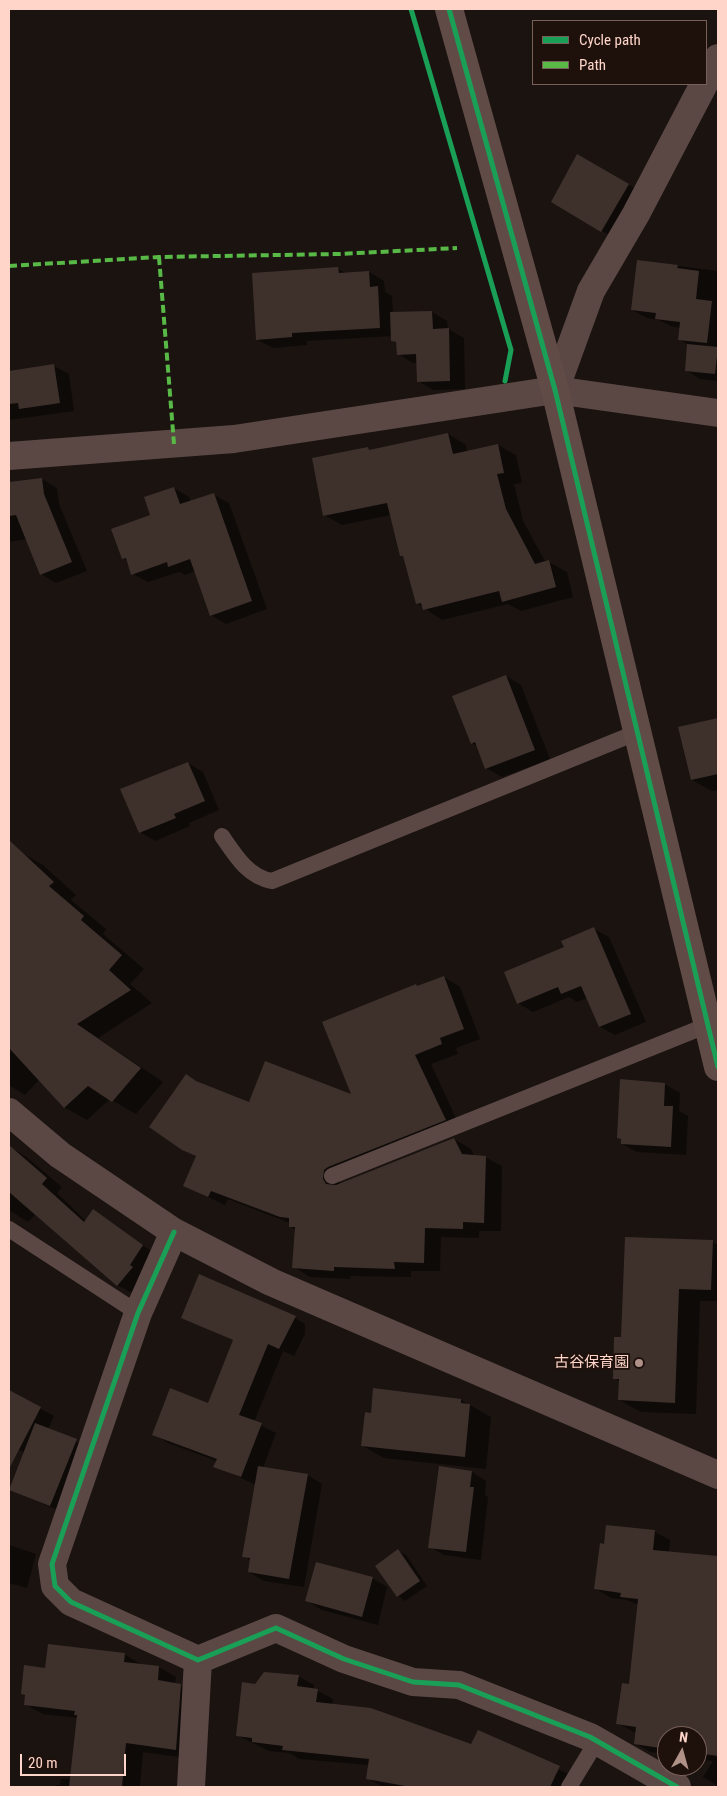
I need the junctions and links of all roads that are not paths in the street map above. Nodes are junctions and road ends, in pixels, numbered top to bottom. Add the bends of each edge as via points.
1 (449, 9) edge
2 (718, 58) edge
3 (707, 78) edge
4 (703, 85) edge
5 (555, 390) junction
6 (718, 413) edge
7 (9, 456) edge
8 (638, 732) junction
9 (222, 836) dead end
10 (708, 1025) junction
11 (718, 1068) edge
12 (9, 1112) edge
13 (332, 1176) dead end
14 (9, 1229) edge
15 (174, 1232) junction
16 (138, 1312) junction
17 (718, 1475) edge
18 (198, 1660) junction
19 (597, 1741) junction
20 (191, 1787) edge
21 (569, 1787) edge
22 (677, 1787) edge

1 - 5 street
2 - 3 street
4 - 5 street via 636,214 591,291
5 - 6 street
5 - 7 street via 234,439
5 - 8 street
8 - 9 lane via 272,881 261,879 239,862
8 - 10 street
10 - 11 street
10 - 13 lane
12 - 15 street via 60,1155
14 - 16 lane
15 - 16 street
15 - 17 street via 271,1282
16 - 18 street via 52,1564 55,1586 71,1602
18 - 19 street via 276,1628 344,1659 413,1682 459,1685
18 - 20 street
19 - 21 lane
19 - 22 street

